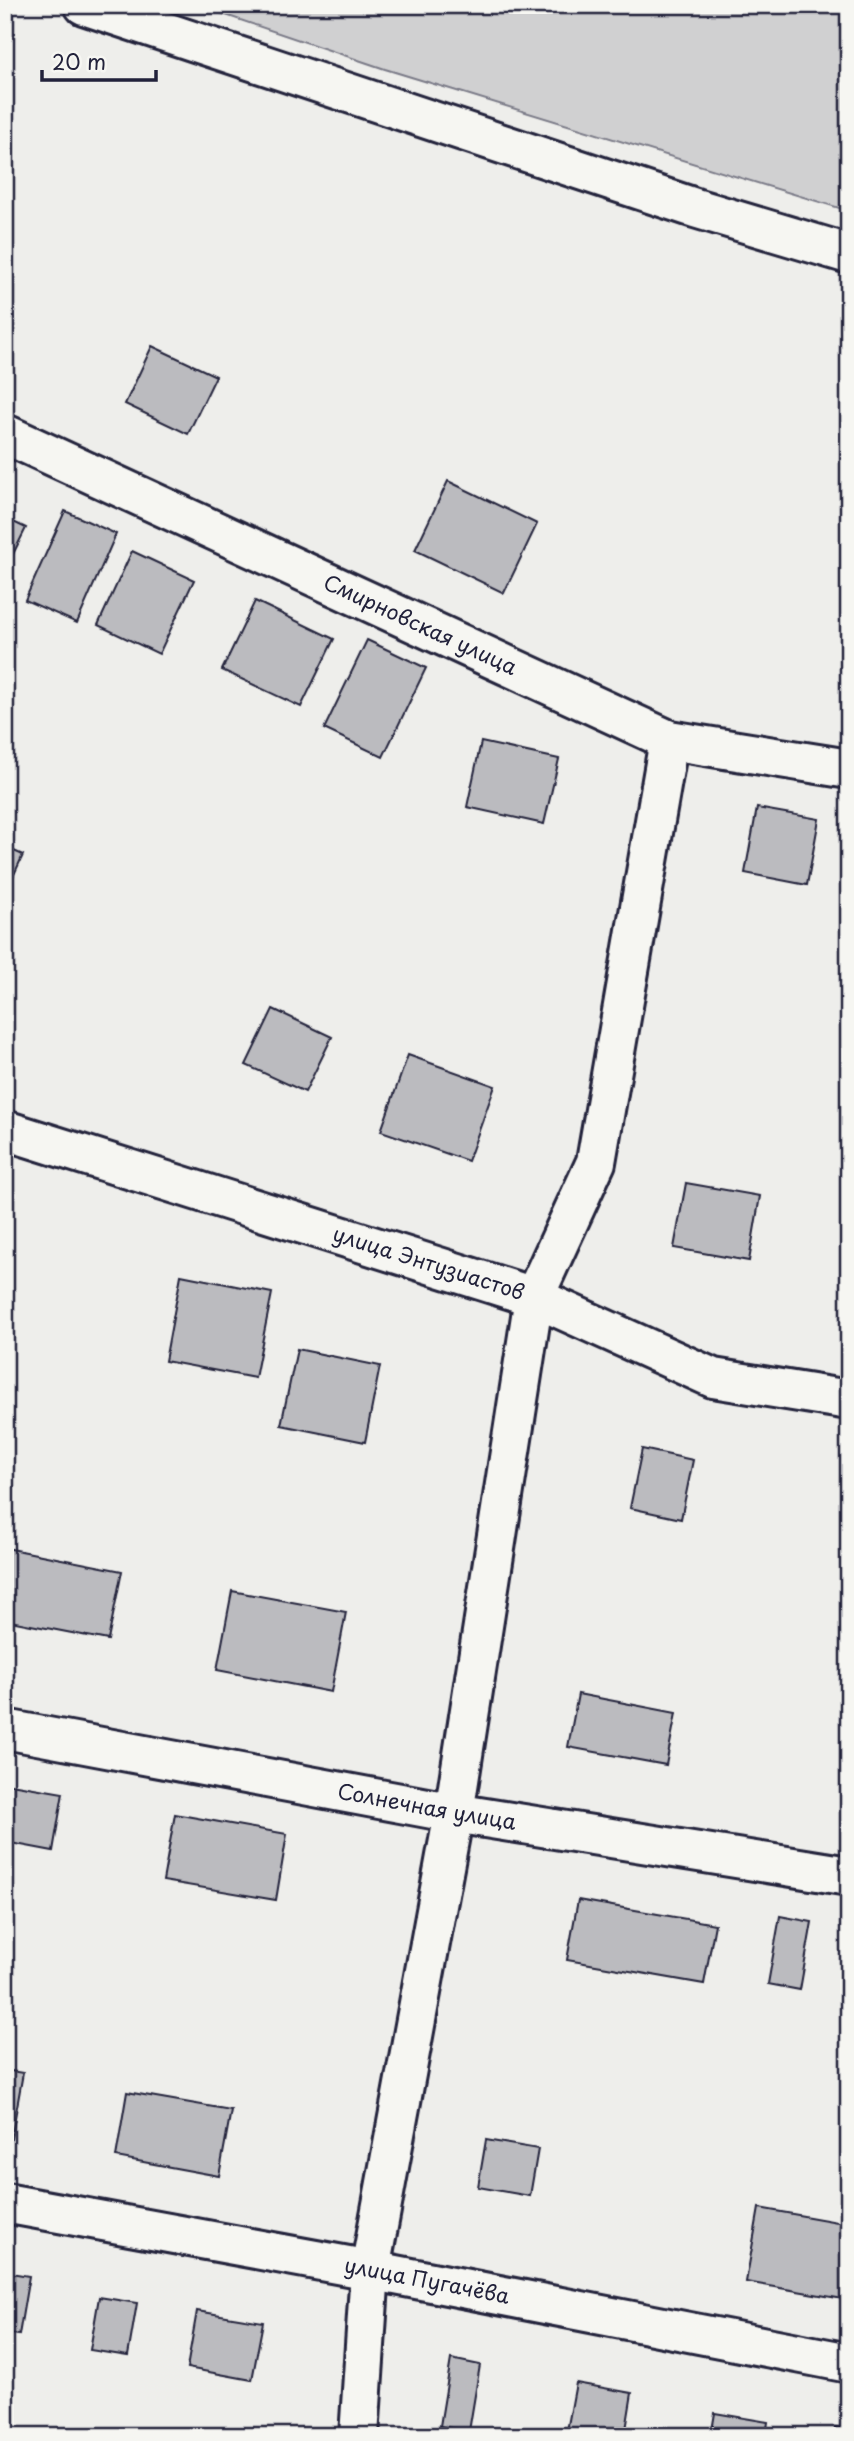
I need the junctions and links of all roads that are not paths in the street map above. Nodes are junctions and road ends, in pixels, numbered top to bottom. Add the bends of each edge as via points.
1 (84, 5) edge
2 (849, 254) edge
3 (5, 434) edge
4 (669, 740) junction
5 (849, 769) edge
6 (6, 1129) edge
7 (534, 1297) junction
8 (849, 1400) edge
9 (5, 1729) edge
10 (454, 1813) junction
11 (849, 1876) edge
12 (5, 2203) edge
13 (370, 2270) junction
14 (849, 2362) edge
15 (359, 2436) edge

1 - 2 street via 695,208
3 - 4 street, Смирновская улица
4 - 5 street, Смирновская улица
4 - 7 street via 596,1162
6 - 7 street, улица Энтузиастов
7 - 8 street, улица Энтузиастов via 713,1378
7 - 10 street
9 - 10 street, Солнечная улица
10 - 11 street, Солнечная улица
10 - 13 street
12 - 13 street, улица Пугачёва
13 - 14 street, улица Пугачёва
13 - 15 street

